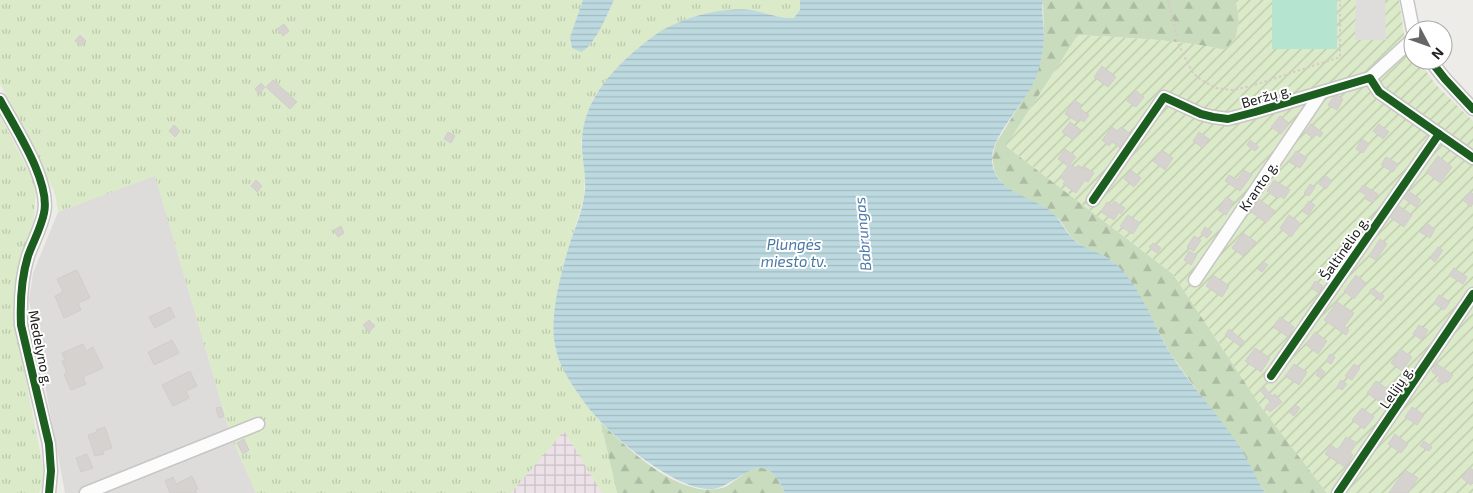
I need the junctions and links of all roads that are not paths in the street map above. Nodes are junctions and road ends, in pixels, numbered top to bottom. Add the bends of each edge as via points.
1 (1407, 0) edge
2 (1411, 20) edge
3 (1403, 48) edge
4 (1438, 70) edge
5 (1370, 78) junction
6 (1321, 93) junction
7 (0, 100) edge
8 (1473, 109) edge
9 (1438, 134) junction
10 (1473, 158) edge
11 (1092, 200) dead end
12 (1195, 280) dead end
13 (1473, 294) edge
14 (1271, 376) dead end
15 (258, 424) dead end
16 (49, 493) edge
17 (86, 493) edge
18 (1338, 493) edge

1 - 2 street
3 - 5 street
4 - 8 street
5 - 6 street, Beržų g.
5 - 9 street via 1379,92
6 - 11 street, Beržų g. via 1228,119 1201,114 1164,97
6 - 12 street, Kranto g.
7 - 16 street, Medelyno g. via 41,178 44,196 45,212 21,284 20,306 21,325 49,444
9 - 10 street
9 - 14 street, Šaltinėlio g.
13 - 18 street, Lelijų g.
15 - 17 street

